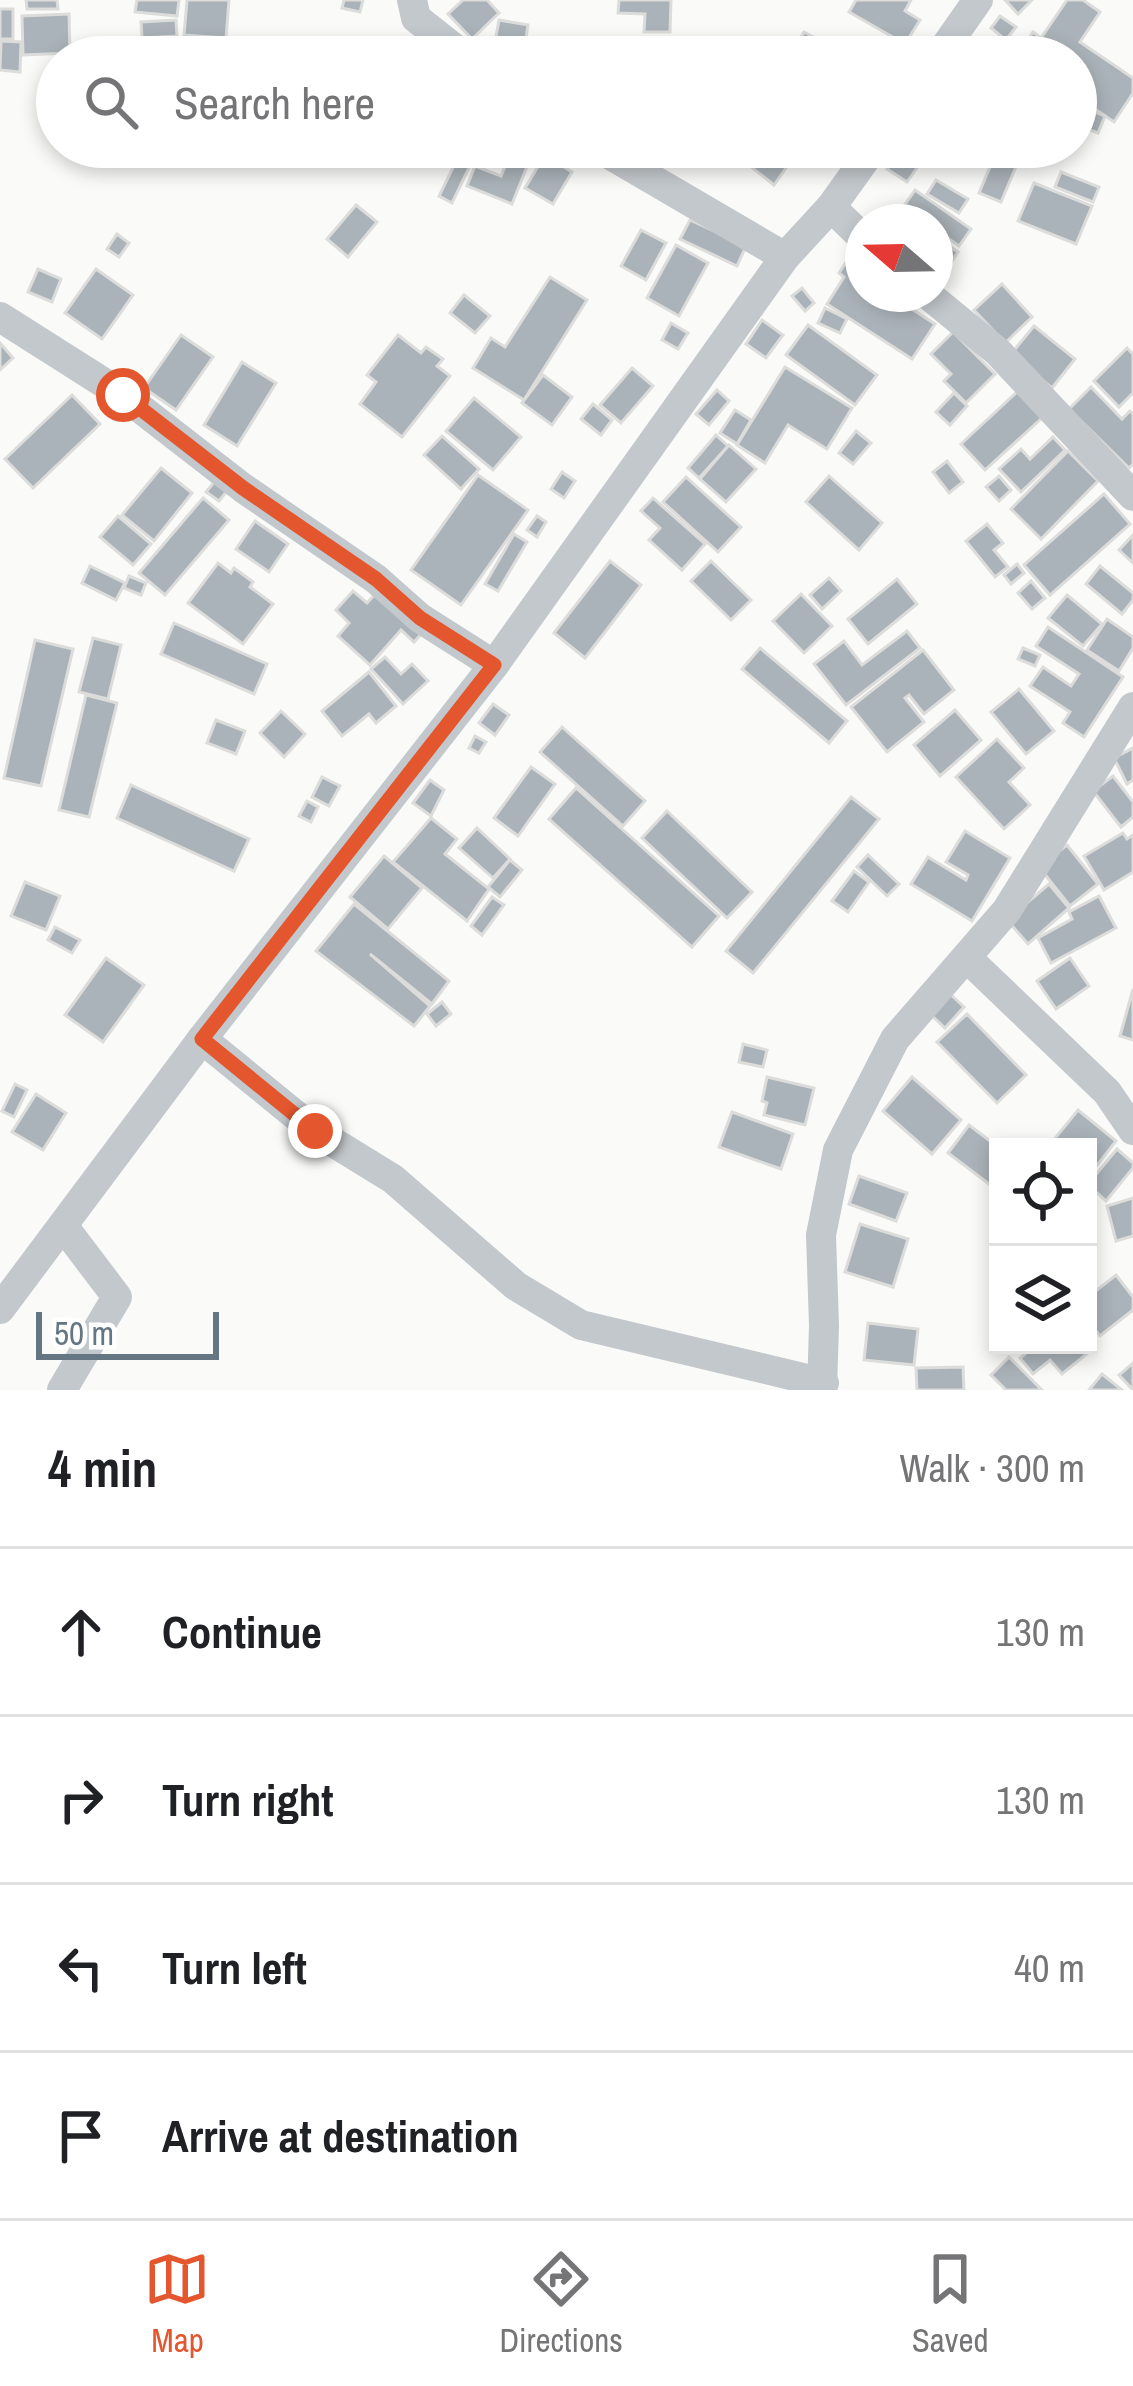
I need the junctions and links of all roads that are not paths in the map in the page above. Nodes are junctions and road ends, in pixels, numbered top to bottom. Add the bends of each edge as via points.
1 (412, 0) edge
2 (979, 0) edge
3 (439, 36) edge
4 (953, 36) edge
5 (633, 168) edge
6 (859, 168) edge
7 (831, 207) junction
8 (845, 221) edge
9 (785, 257) junction
10 (949, 312) edge
11 (0, 317) edge
12 (1133, 496) edge
13 (494, 665) junction
14 (1132, 712) edge
15 (967, 958) junction
16 (202, 1039) junction
17 (1133, 1130) edge
18 (64, 1227) junction
19 (0, 1309) edge
20 (823, 1386) edge
21 (62, 1390) edge

1 - 3 street via 416,18
2 - 4 street
5 - 9 street
6 - 7 street
7 - 8 street
7 - 9 street
9 - 13 street
10 - 12 street via 998,352
11 - 13 street via 123,395
13 - 16 street
14 - 15 street
15 - 17 street via 1107,1092
15 - 20 street via 896,1039 838,1150 820,1235
16 - 18 street
16 - 20 street via 315,1131 393,1179 516,1286 581,1325
18 - 19 street
18 - 21 street via 117,1298

